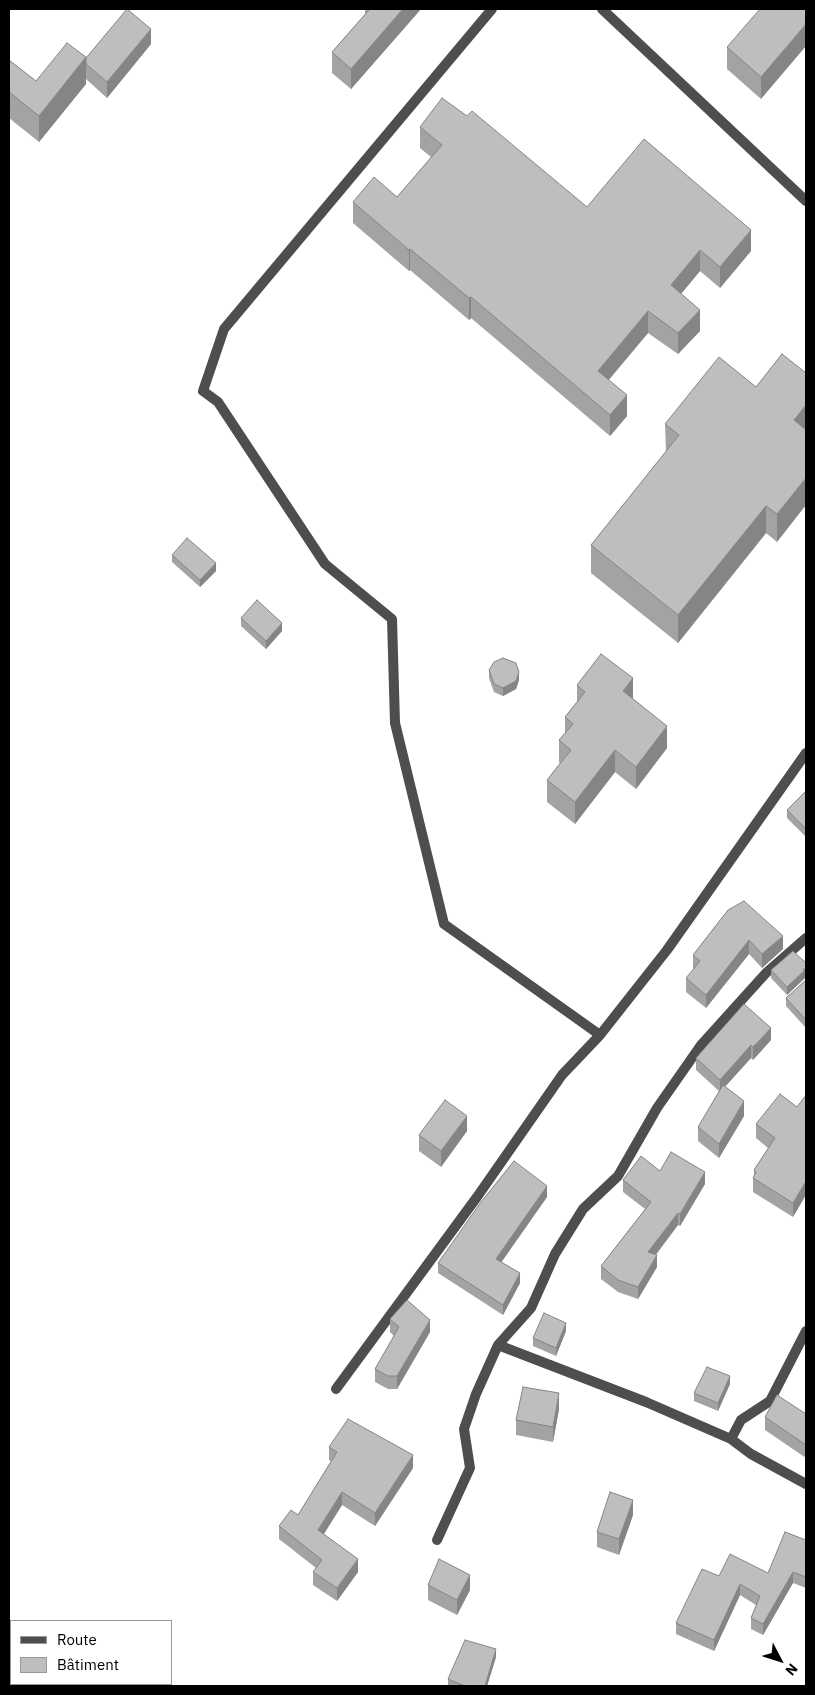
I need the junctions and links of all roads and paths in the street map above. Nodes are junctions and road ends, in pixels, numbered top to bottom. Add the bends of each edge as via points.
1 (492, 9) edge
2 (602, 9) edge
3 (806, 201) edge
4 (806, 753) edge
5 (806, 938) edge
6 (600, 1035) junction
7 (806, 1331) edge
8 (498, 1345) junction
9 (336, 1390) dead end
10 (731, 1439) junction
11 (806, 1484) edge
12 (437, 1540) dead end

1 - 6 street via 224,329 203,392 218,402 325,564 392,619 395,723 444,924
2 - 3 street
4 - 6 street via 667,950
5 - 8 street via 766,973 701,1045 657,1108 618,1176 583,1208 555,1254 531,1308
6 - 9 street via 562,1075
7 - 10 street via 770,1401 741,1420
8 - 10 street via 646,1402
8 - 12 street via 464,1429 470,1468
10 - 11 street via 751,1454

